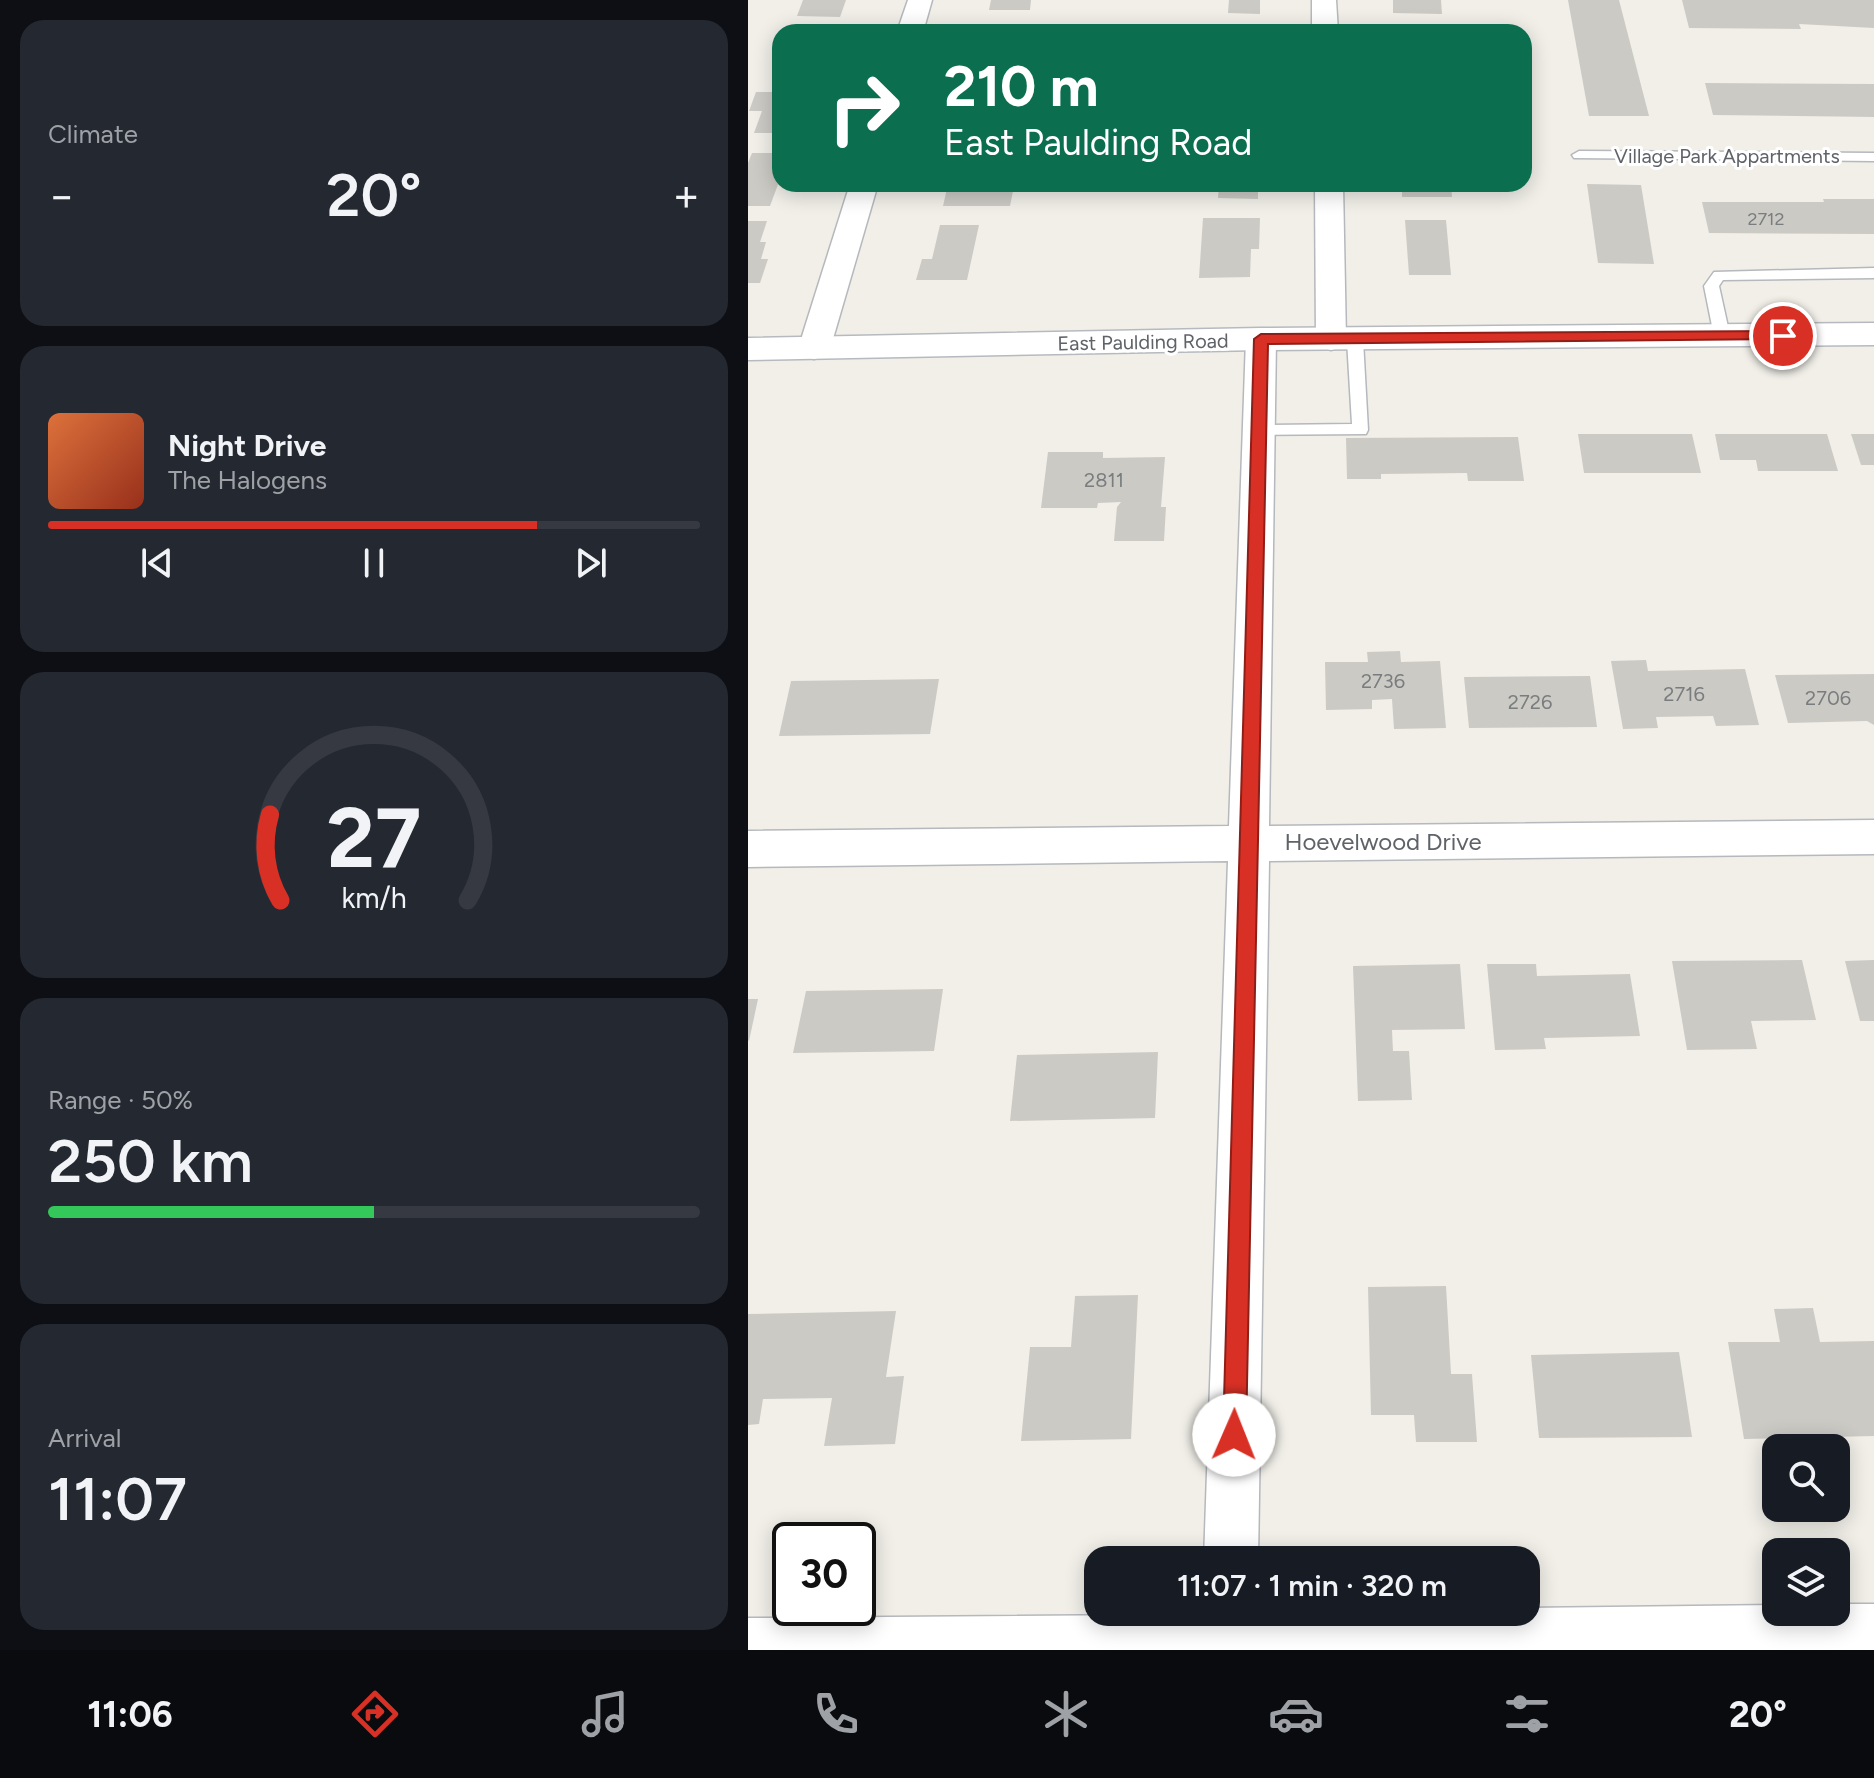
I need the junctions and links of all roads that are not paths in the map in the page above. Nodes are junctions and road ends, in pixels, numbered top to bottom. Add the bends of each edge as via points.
1 (920, 0) edge
2 (1324, 0) edge
3 (912, 24) edge
4 (1325, 24) edge
5 (1579, 155) dead end
6 (1874, 157) edge
7 (862, 192) edge
8 (1330, 192) edge
9 (1874, 273) edge
10 (1874, 334) edge
11 (1722, 336) junction
12 (1261, 339) junction
13 (1343, 340) junction
14 (748, 349) edge
15 (814, 349) junction
16 (1259, 431) junction
17 (1874, 837) edge
18 (1249, 842) junction
19 (748, 849) edge
20 (1231, 1546) edge
21 (1206, 1626) edge
22 (1336, 1626) edge
23 (1874, 1631) edge
24 (748, 1646) edge

1 - 3 street
2 - 4 street
5 - 6 lane, Village Park Appartments
7 - 15 street
8 - 13 street
9 - 11 lane via 1719,275 1711,286
10 - 11 main road, East Paulding Road
11 - 13 main road, East Paulding Road
12 - 13 main road, East Paulding Road
12 - 15 main road, East Paulding Road
12 - 16 street
13 - 16 lane via 1360,430
14 - 15 main road, East Paulding Road
16 - 18 street
17 - 18 street, Hoevelwood Drive
18 - 19 street, Hoevelwood Drive
18 - 20 street
21 - 24 street
22 - 23 street

